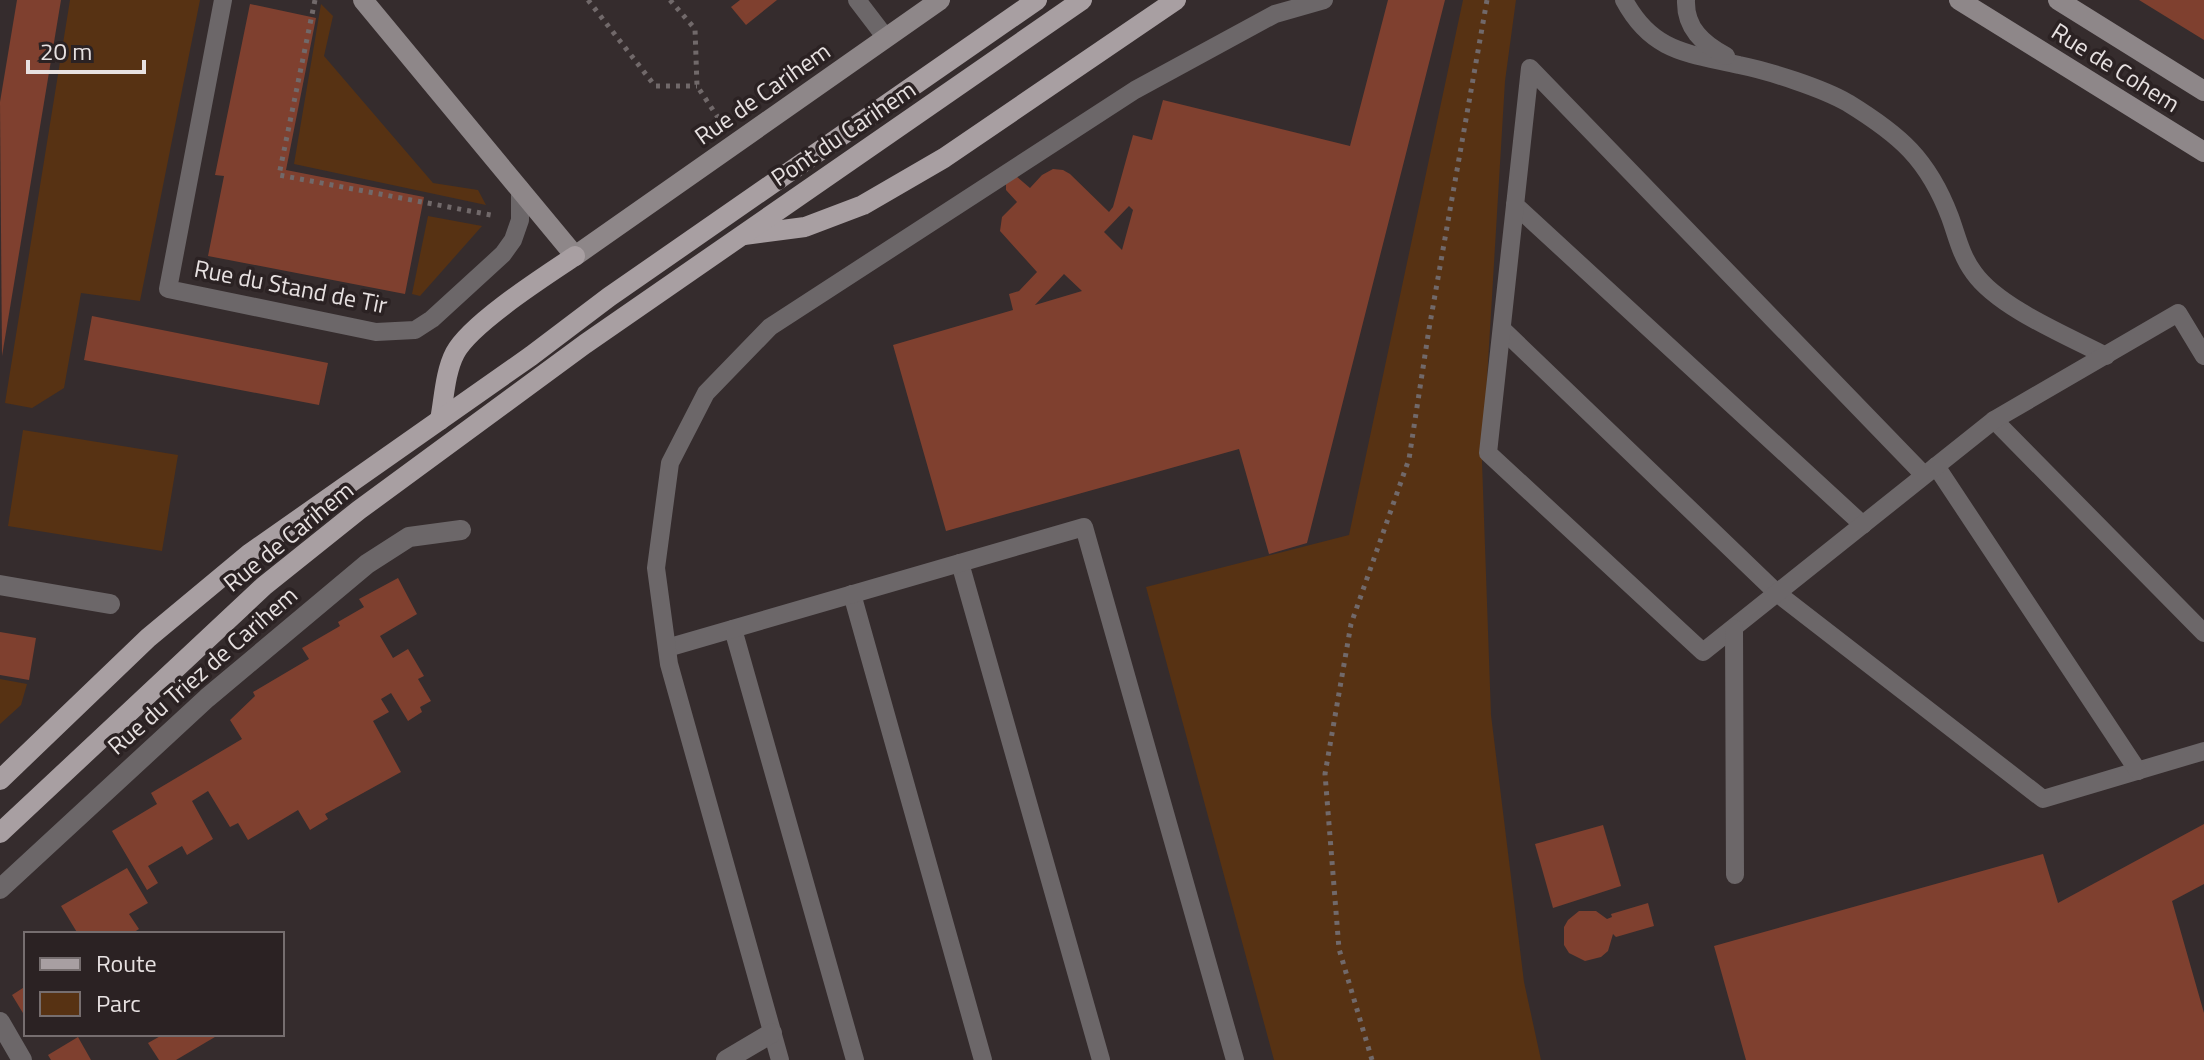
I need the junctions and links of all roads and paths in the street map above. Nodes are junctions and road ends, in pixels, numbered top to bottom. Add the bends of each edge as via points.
1 (223, 0) edge
2 (315, 0) edge
3 (363, 0) edge
4 (588, 0) edge
5 (671, 0) edge
6 (857, 0) edge
7 (940, 0) edge
8 (1037, 0) edge
9 (1082, 0) edge
10 (1176, 0) edge
11 (1324, 0) edge
12 (1487, 0) edge
13 (1624, 0) edge
14 (1686, 0) edge
15 (1959, 0) edge
16 (2058, 0) edge
17 (886, 38) junction
18 (1743, 65) junction
19 (697, 86) junction
20 (2204, 91) edge
21 (735, 143) junction
22 (2204, 152) edge
23 (520, 188) junction
24 (1515, 205) junction
25 (520, 220) junction
26 (740, 235) junction
27 (575, 256) junction
28 (609, 297) joint
29 (634, 310) joint
30 (1502, 329) junction
31 (2106, 356) junction
32 (2204, 356) edge
33 (440, 420) junction
34 (1994, 420) junction
35 (1930, 470) junction
36 (1863, 525) junction
37 (461, 530) dead end
38 (960, 563) junction
39 (0, 585) edge
40 (1777, 593) junction
41 (852, 594) junction
42 (110, 604) dead end
43 (1734, 628) junction
44 (733, 629) junction
45 (2204, 633) edge
46 (667, 648) junction
47 (2204, 751) edge
48 (2138, 771) junction
49 (0, 780) edge
50 (0, 833) edge
51 (1735, 875) dead end
52 (0, 889) edge
53 (0, 1022) edge
54 (772, 1033) junction
55 (22, 1060) edge
56 (726, 1060) edge
57 (780, 1060) edge
58 (855, 1060) edge
59 (983, 1060) edge
60 (1101, 1060) edge
61 (1235, 1060) edge
62 (1372, 1060) edge

1 - 25 lane, Rue du Stand de Tir via 168,289 376,332 415,330 503,254
2 - 25 path via 279,175
3 - 23 street
4 - 19 path via 655,86
5 - 19 path via 695,29
6 - 17 lane
7 - 17 street, Rue de Carihem
8 - 28 main road, Pont du Carihem
9 - 26 main road, Pont du Carihem
10 - 26 main road via 944,158 863,205 805,227
11 - 46 lane via 1275,14 1135,90 770,327 706,393 670,463 656,568
12 - 62 path via 1409,459 1351,624 1325,774 1339,949
13 - 18 lane via 1639,26 1674,50
14 - 18 lane via 1692,28 1707,46
15 - 22 street, Rue de Cohem
16 - 20 street, Rue de Cohem
17 - 21 street, Rue de Carihem
18 - 31 lane via 1845,101 1900,138 1936,185 1961,251 1991,291
19 - 21 path
21 - 27 street, Rue de Carihem
23 - 25 lane, Rue du Stand de Tir
23 - 27 street
24 - 30 lane
24 - 35 lane via 1530,68
24 - 36 lane
26 - 29 main road, Pont du Carihem
27 - 33 main road via 465,338 454,354
28 - 33 main road, Rue de Carihem
29 - 50 main road, Rue de Carihem via 418,465 264,586
30 - 40 lane
30 - 43 lane via 1488,453 1703,652
31 - 32 lane via 2178,313
31 - 34 lane
33 - 49 main road, Rue de Carihem via 205,589
34 - 35 lane
34 - 45 lane
35 - 36 lane
35 - 48 lane
36 - 40 lane
37 - 52 street, Rue du Triez de Carihem via 409,537 367,564 207,698
38 - 41 lane
38 - 60 lane
38 - 61 lane via 1084,527
39 - 42 street
40 - 43 lane
40 - 48 lane via 2043,799
41 - 44 lane
41 - 59 lane
43 - 51 lane
44 - 46 lane
44 - 58 lane
46 - 54 lane
47 - 48 lane
53 - 55 street
54 - 56 street
54 - 57 lane

